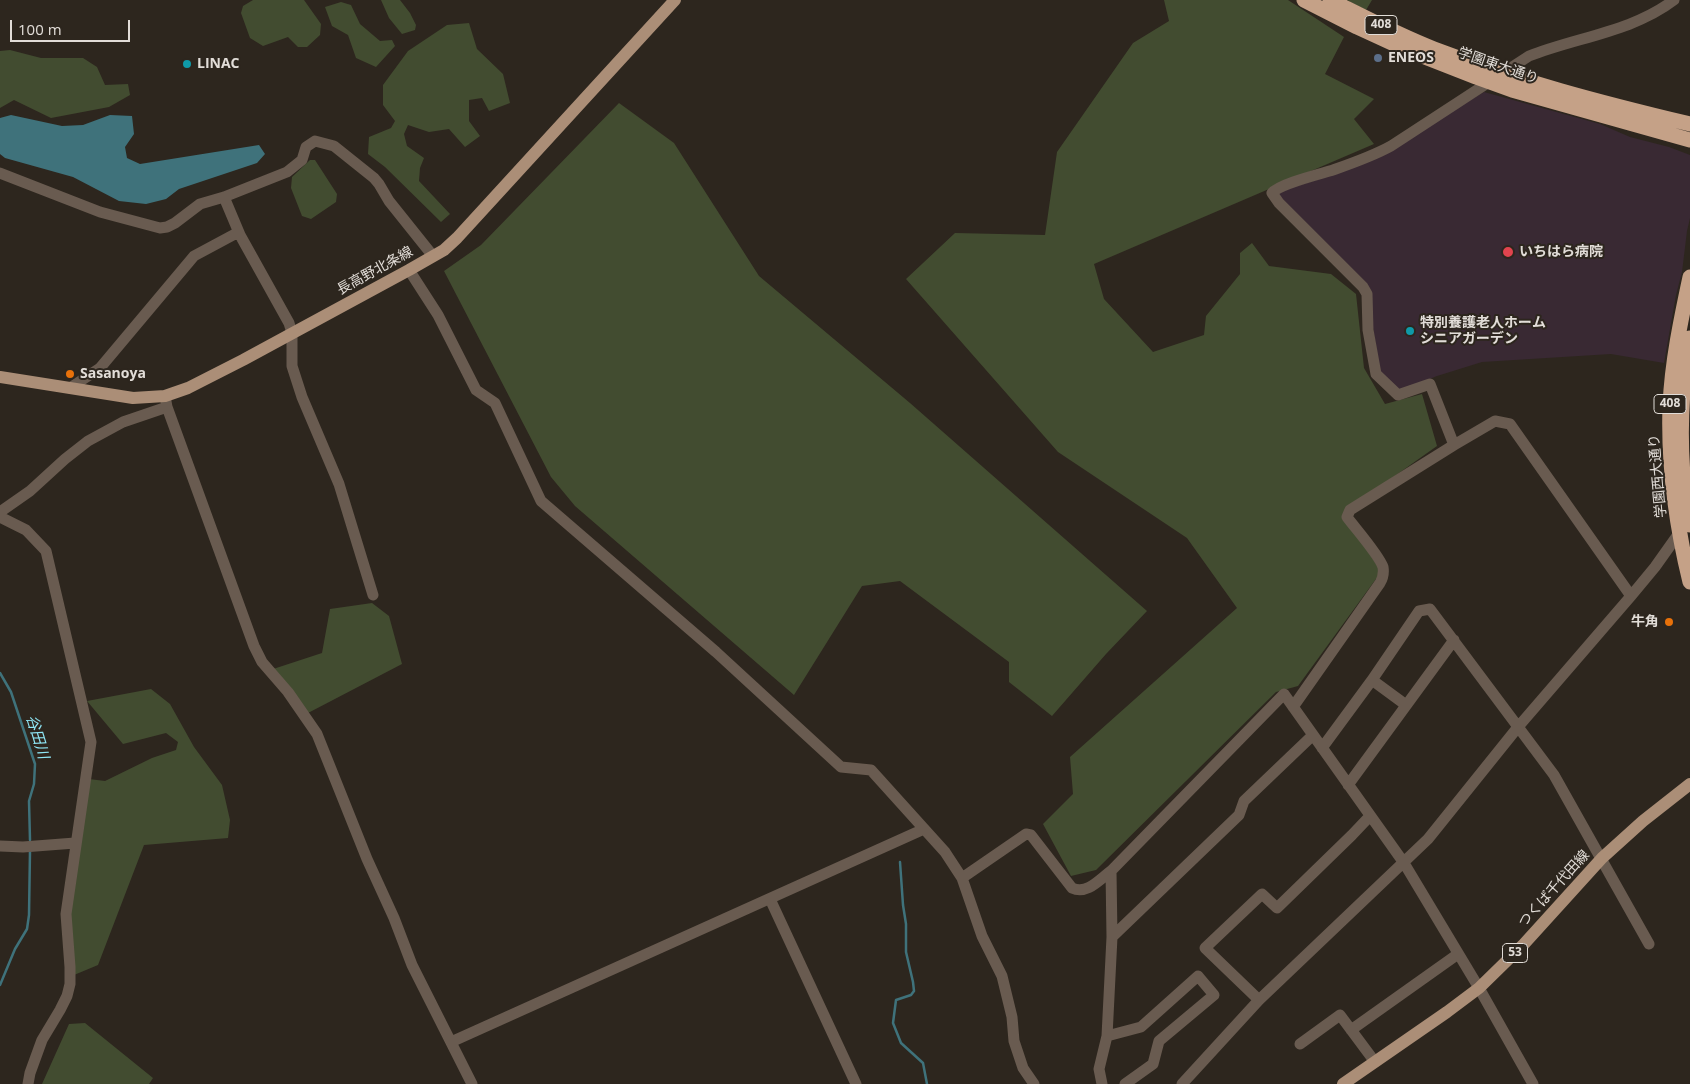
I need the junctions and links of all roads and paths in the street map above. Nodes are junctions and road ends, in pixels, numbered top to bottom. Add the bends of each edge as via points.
1 (675, 0) edge
2 (1304, 0) edge
3 (1330, 0) edge
4 (1674, 0) edge
5 (1496, 78) junction
6 (1690, 124) edge
7 (1689, 141) edge
8 (0, 173) edge
9 (224, 197) junction
10 (240, 235) junction
11 (433, 256) junction
12 (409, 270) junction
13 (1690, 277) edge
14 (292, 333) junction
15 (1690, 338) edge
16 (0, 376) edge
17 (70, 388) junction
18 (166, 402) junction
19 (1454, 444) junction
20 (0, 512) edge
21 (0, 517) edge
22 (1687, 523) edge
23 (1690, 582) edge
24 (373, 595) dead end
25 (1631, 596) junction
26 (1454, 640) junction
27 (1372, 680) junction
28 (1406, 706) junction
29 (1293, 707) junction
30 (1518, 727) junction
31 (1313, 735) junction
32 (1322, 748) junction
33 (1690, 784) edge
34 (1348, 785) junction
35 (1370, 816) junction
36 (924, 829) junction
37 (75, 843) junction
38 (0, 846) edge
39 (1602, 858) junction
40 (1404, 863) junction
41 (1111, 871) junction
42 (962, 878) junction
43 (770, 899) junction
44 (1112, 937) junction
45 (1649, 944) dead end
46 (1458, 954) junction
47 (1479, 988) junction
48 (1259, 1000) junction
49 (1351, 1030) junction
50 (1107, 1036) junction
51 (451, 1042) junction
52 (1300, 1044) dead end
53 (1375, 1062) junction
54 (28, 1084) edge
55 (472, 1084) edge
56 (856, 1084) edge
57 (1034, 1084) edge
58 (1102, 1084) edge
59 (1125, 1084) edge
60 (1182, 1084) edge
61 (1343, 1084) edge
62 (1533, 1084) edge

1 - 11 main road, 長高野北条線 via 458,238
2 - 5 highway, 学園東大通り / 408 via 1399,46
3 - 5 highway, 学園東大通り / 408
4 - 5 street via 1632,24 1529,56
5 - 6 highway, 学園東大通り / 408
5 - 7 highway, 学園東大通り / 408 via 1512,90
5 - 19 street via 1384,150 1280,187 1272,193 1363,287 1367,294 1368,330 1376,374 1398,395 1430,384
8 - 9 street via 100,212 160,228 175,223 200,204
9 - 10 street
9 - 11 street via 288,172 302,160 306,146 319,141 334,146 374,178
10 - 14 street via 289,322
10 - 17 street via 235,234 194,256 100,368
11 - 12 main road, 長高野北条線
12 - 14 main road, 長高野北条線
12 - 36 street via 438,315 476,390 495,403 541,501 716,652 841,766 871,770
13 - 22 highway, 学園西大通り / 408 via 1678,334 1670,404 1671,466
14 - 18 main road, 長高野北条線
14 - 24 street via 292,366 339,484
15 - 22 highway, 学園西大通り / 408 via 1682,431
16 - 17 main road, 長高野北条線
17 - 18 main road, 長高野北条線
18 - 20 street via 88,441
18 - 51 street via 254,646 262,662 318,734 366,859 412,964
19 - 25 street via 1495,421 1510,424
19 - 29 street via 1350,510 1347,517 1378,558 1383,576
21 - 37 street via 26,530 46,551 91,742
22 - 23 highway, 学園西大通り / 408
22 - 25 street
25 - 30 street
26 - 27 street via 1430,610 1419,612
26 - 28 street
26 - 30 street
27 - 28 street
27 - 32 street
28 - 34 street
29 - 31 street
29 - 41 street via 1284,694
30 - 39 street via 1554,775
30 - 40 street via 1428,839
31 - 32 street
31 - 44 street via 1244,801 1239,815
32 - 34 street
33 - 39 main road, つくば千代田線 / 53
34 - 35 street
35 - 40 street
35 - 48 street via 1277,908 1262,894 1205,948
36 - 42 street via 946,852
36 - 43 street
37 - 38 street
37 - 54 street via 66,914 70,984 67,996 42,1040
39 - 45 street
39 - 47 main road, つくば千代田線 / 53
40 - 46 street
40 - 48 street
41 - 42 street via 1087,889 1078,891 1072,888 1031,835 1026,834
41 - 44 street
42 - 57 street via 982,936 1002,976 1014,1040 1023,1068
43 - 51 street
43 - 56 street
44 - 50 street
46 - 47 street
46 - 49 street
47 - 53 main road, つくば千代田線 / 53
47 - 62 street
48 - 60 street
49 - 52 street via 1340,1015
49 - 53 street
50 - 58 street via 1100,1069
50 - 59 street via 1141,1026 1198,976 1214,994 1159,1041 1153,1064
51 - 55 street
53 - 61 main road, つくば千代田線 / 53

